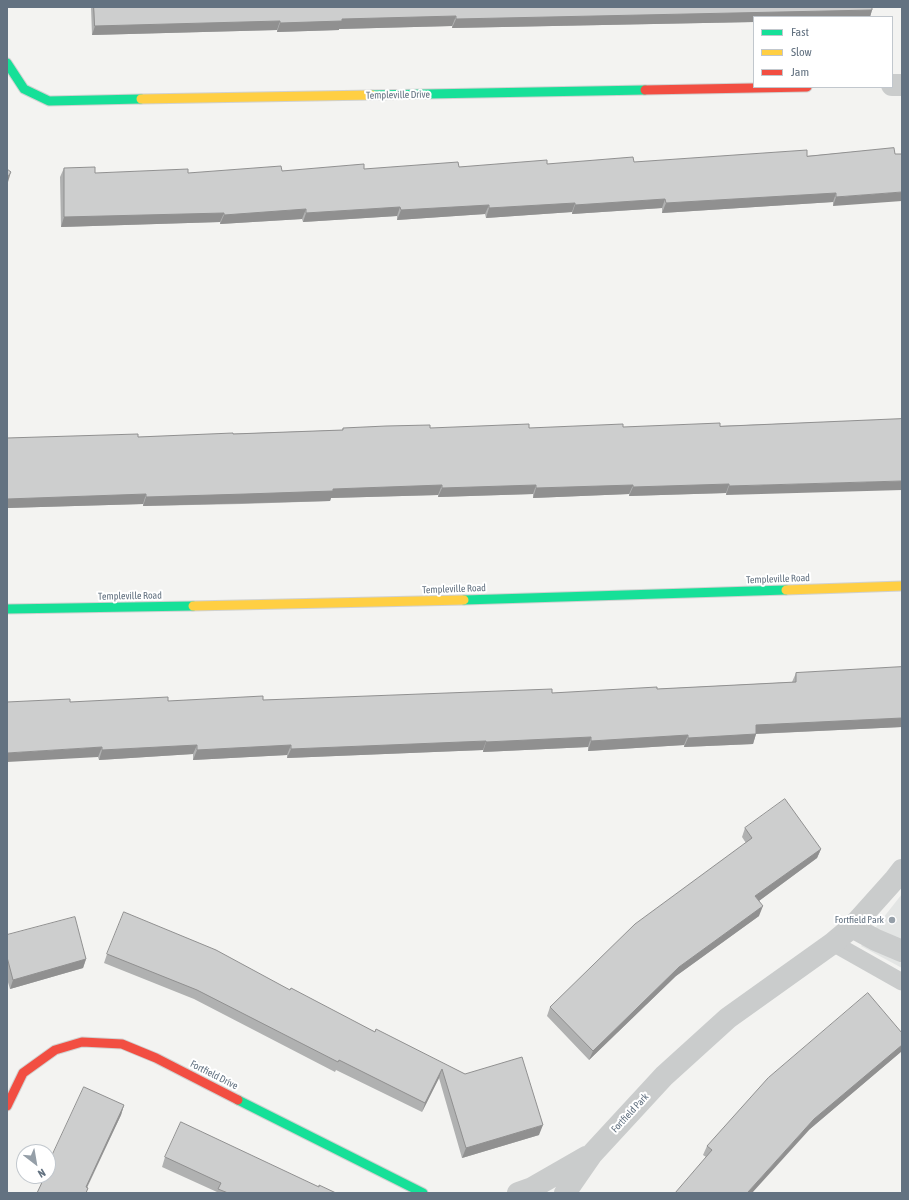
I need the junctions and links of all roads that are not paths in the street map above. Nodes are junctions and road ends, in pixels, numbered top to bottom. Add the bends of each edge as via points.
1 (7, 63) edge
2 (753, 88) edge
3 (902, 586) edge
4 (7, 609) edge
5 (902, 870) edge
6 (852, 928) junction
7 (833, 943) junction
8 (902, 951) edge
9 (902, 982) edge
10 (7, 1106) edge
11 (592, 1154) junction
12 (423, 1193) edge
13 (518, 1193) edge
14 (565, 1193) edge

1 - 2 street, Templeville Drive via 24,89 49,101
3 - 4 street, Templeville Road via 362,603
5 - 6 street, Fortfield Park
6 - 7 street, Fortfield Park
6 - 8 street
7 - 9 lane
7 - 11 street, Fortfield Park via 728,1018 664,1076
10 - 12 street, Fortfield Drive via 23,1073 55,1050 82,1042 122,1044 156,1058
11 - 13 street via 532,1188
11 - 14 street, Fortfield Park

